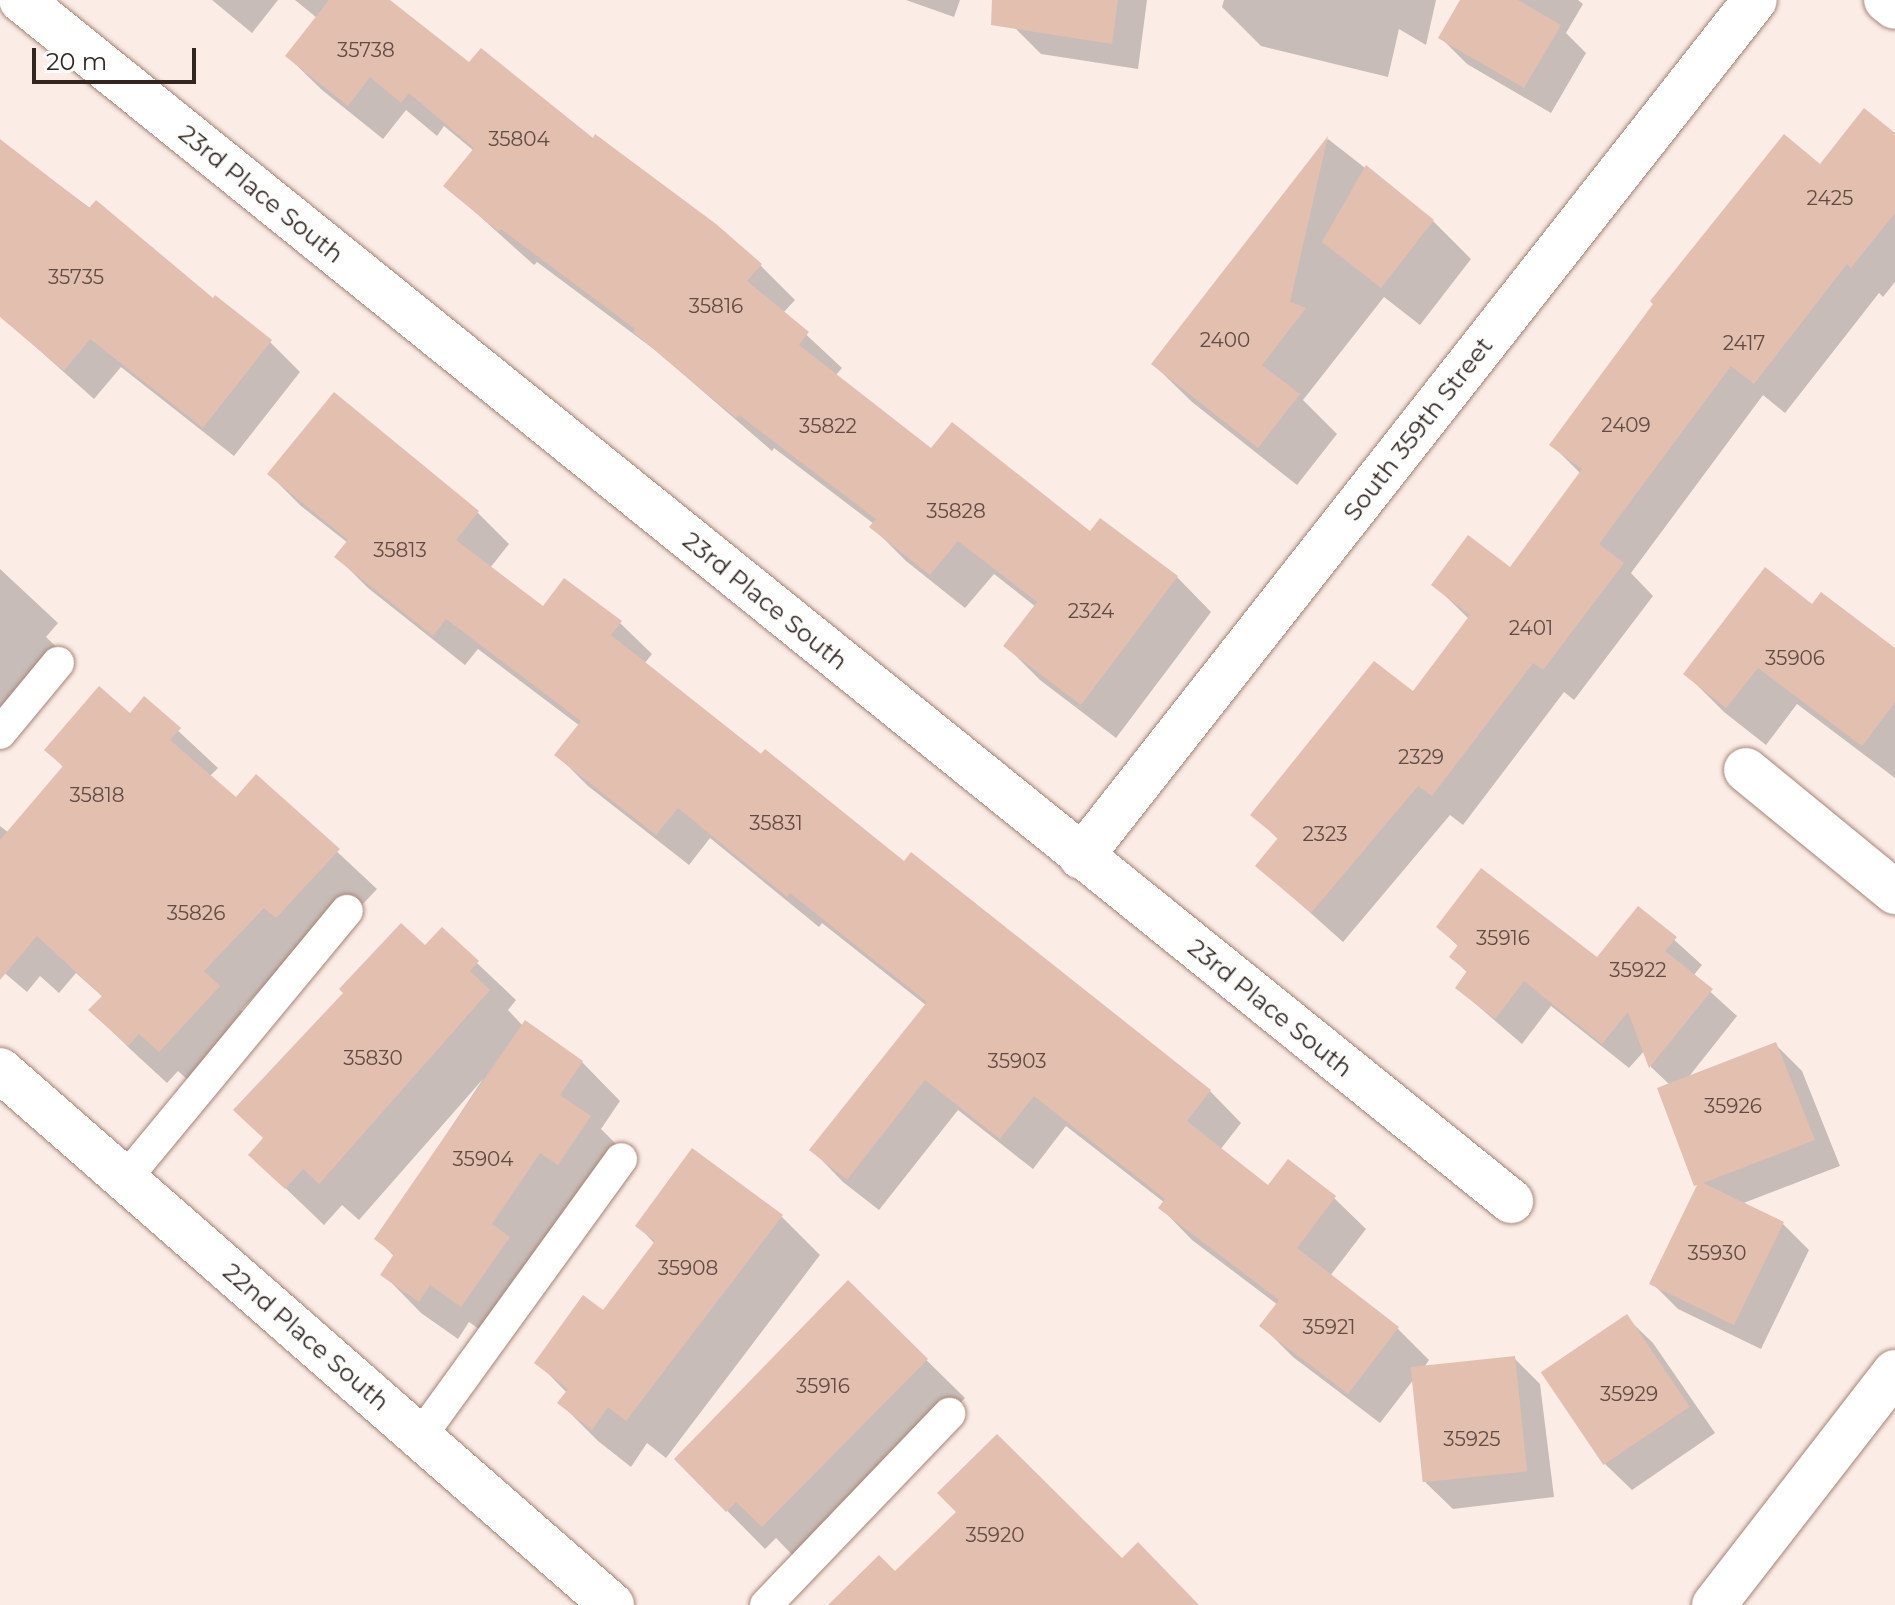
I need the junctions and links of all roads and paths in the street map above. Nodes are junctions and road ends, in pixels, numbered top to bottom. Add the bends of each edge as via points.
1 (21, 0) edge
2 (1755, 0) edge
3 (1886, 0) edge
4 (1895, 7) edge
5 (58, 663) dead end
6 (0, 733) edge
7 (1746, 770) dead end
8 (1081, 857) junction
9 (1895, 892) edge
10 (347, 911) dead end
11 (0, 1070) edge
12 (621, 1159) dead end
13 (125, 1179) junction
14 (1511, 1201) dead end
15 (1895, 1372) edge
16 (949, 1414) dead end
17 (420, 1437) junction
18 (612, 1605) edge
19 (766, 1605) edge
20 (1714, 1605) edge

1 - 8 street, 23rd Place South
2 - 8 street, South 359th Street
3 - 4 street
5 - 6 lane
7 - 9 street
8 - 14 street, 23rd Place South
10 - 13 lane
11 - 13 street, 22nd Place South
12 - 17 lane
13 - 17 street, 22nd Place South
15 - 20 street
16 - 19 lane
17 - 18 street, 22nd Place South

